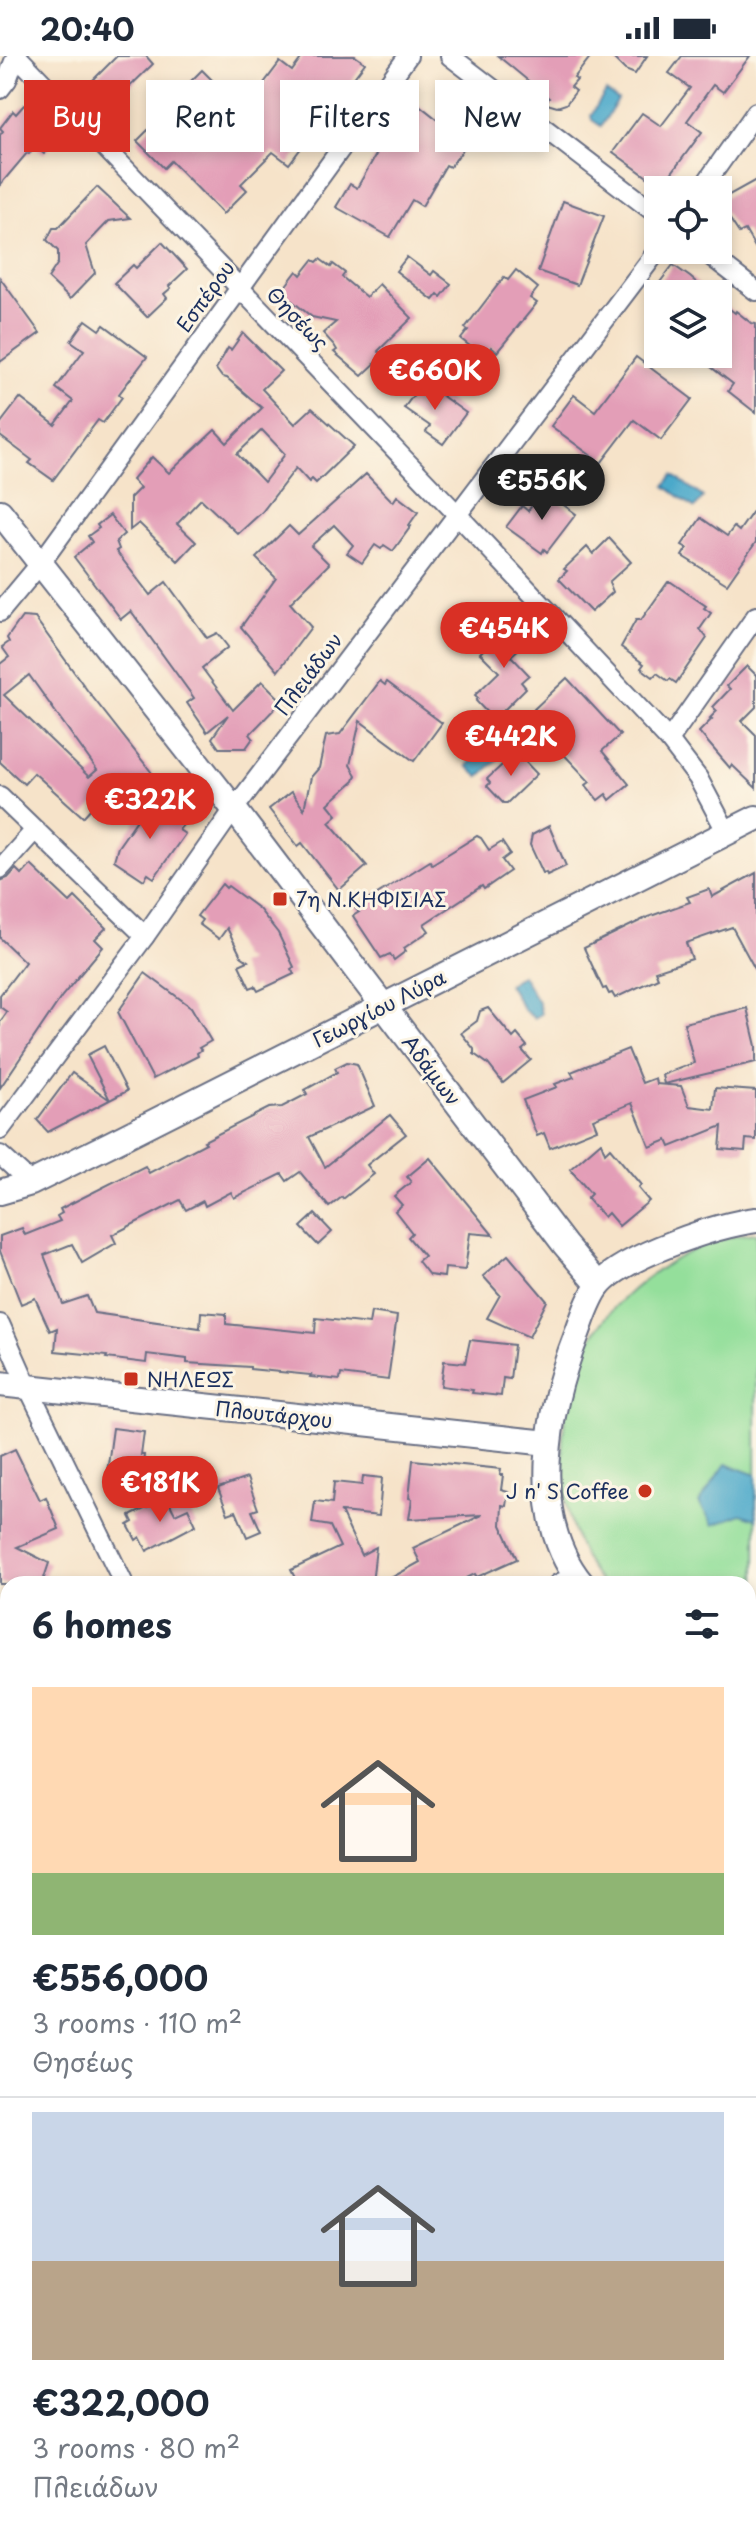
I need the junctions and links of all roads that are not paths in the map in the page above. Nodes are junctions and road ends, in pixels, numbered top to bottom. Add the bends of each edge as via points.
1 (16, 56) edge
2 (408, 56) edge
3 (450, 56) edge
4 (0, 89) edge
5 (756, 112) edge
6 (711, 176) edge
7 (644, 204) edge
8 (647, 264) edge
9 (721, 264) edge
10 (238, 288) junction
11 (756, 291) edge
12 (0, 512) edge
13 (456, 513) junction
14 (40, 564) junction
15 (0, 612) edge
16 (756, 616) edge
17 (669, 740) junction
18 (0, 796) edge
19 (234, 809) junction
20 (756, 818) edge
21 (35, 830) junction
22 (727, 833) junction
23 (0, 869) edge
24 (145, 936) junction
25 (384, 1007) junction
26 (0, 1130) edge
27 (0, 1155) edge
28 (31, 1183) junction
29 (0, 1192) edge
30 (756, 1220) edge
31 (599, 1285) junction
32 (0, 1324) edge
33 (0, 1384) edge
34 (28, 1387) junction
35 (548, 1443) junction
36 (120, 1576) edge
37 (570, 1576) edge

1 - 4 street
1 - 10 street, Θησέως
2 - 10 street, Εσπέρου
3 - 7 street
5 - 6 street
8 - 13 street, Πλειάδων
9 - 11 street
10 - 13 street, Θησέως
10 - 14 street, Εσπέρου
12 - 14 street, Αδάμων
13 - 17 street, Θησέως
13 - 19 street, Πλειάδων
14 - 15 street, Εσπέρου
14 - 19 street, Αδάμων
16 - 17 street
17 - 22 street, Θησέως via 698,778
18 - 21 street
19 - 24 street, Πλειάδων
19 - 25 street, Αδάμων
20 - 22 street, Γεωργίου Λύρα
21 - 23 street
21 - 24 street
22 - 25 street, Γεωργίου Λύρα
24 - 26 street, Πλειάδων
25 - 28 street, Γεωργίου Λύρα
25 - 31 street, Αδάμων
27 - 28 street
28 - 29 street, Γεωργίου Λύρα
30 - 31 street via 651,1253
31 - 35 street via 562,1376
32 - 34 street
33 - 34 street, Πλουτάρχου
34 - 35 street, Πλουτάρχου
34 - 36 street
35 - 37 street via 549,1498

